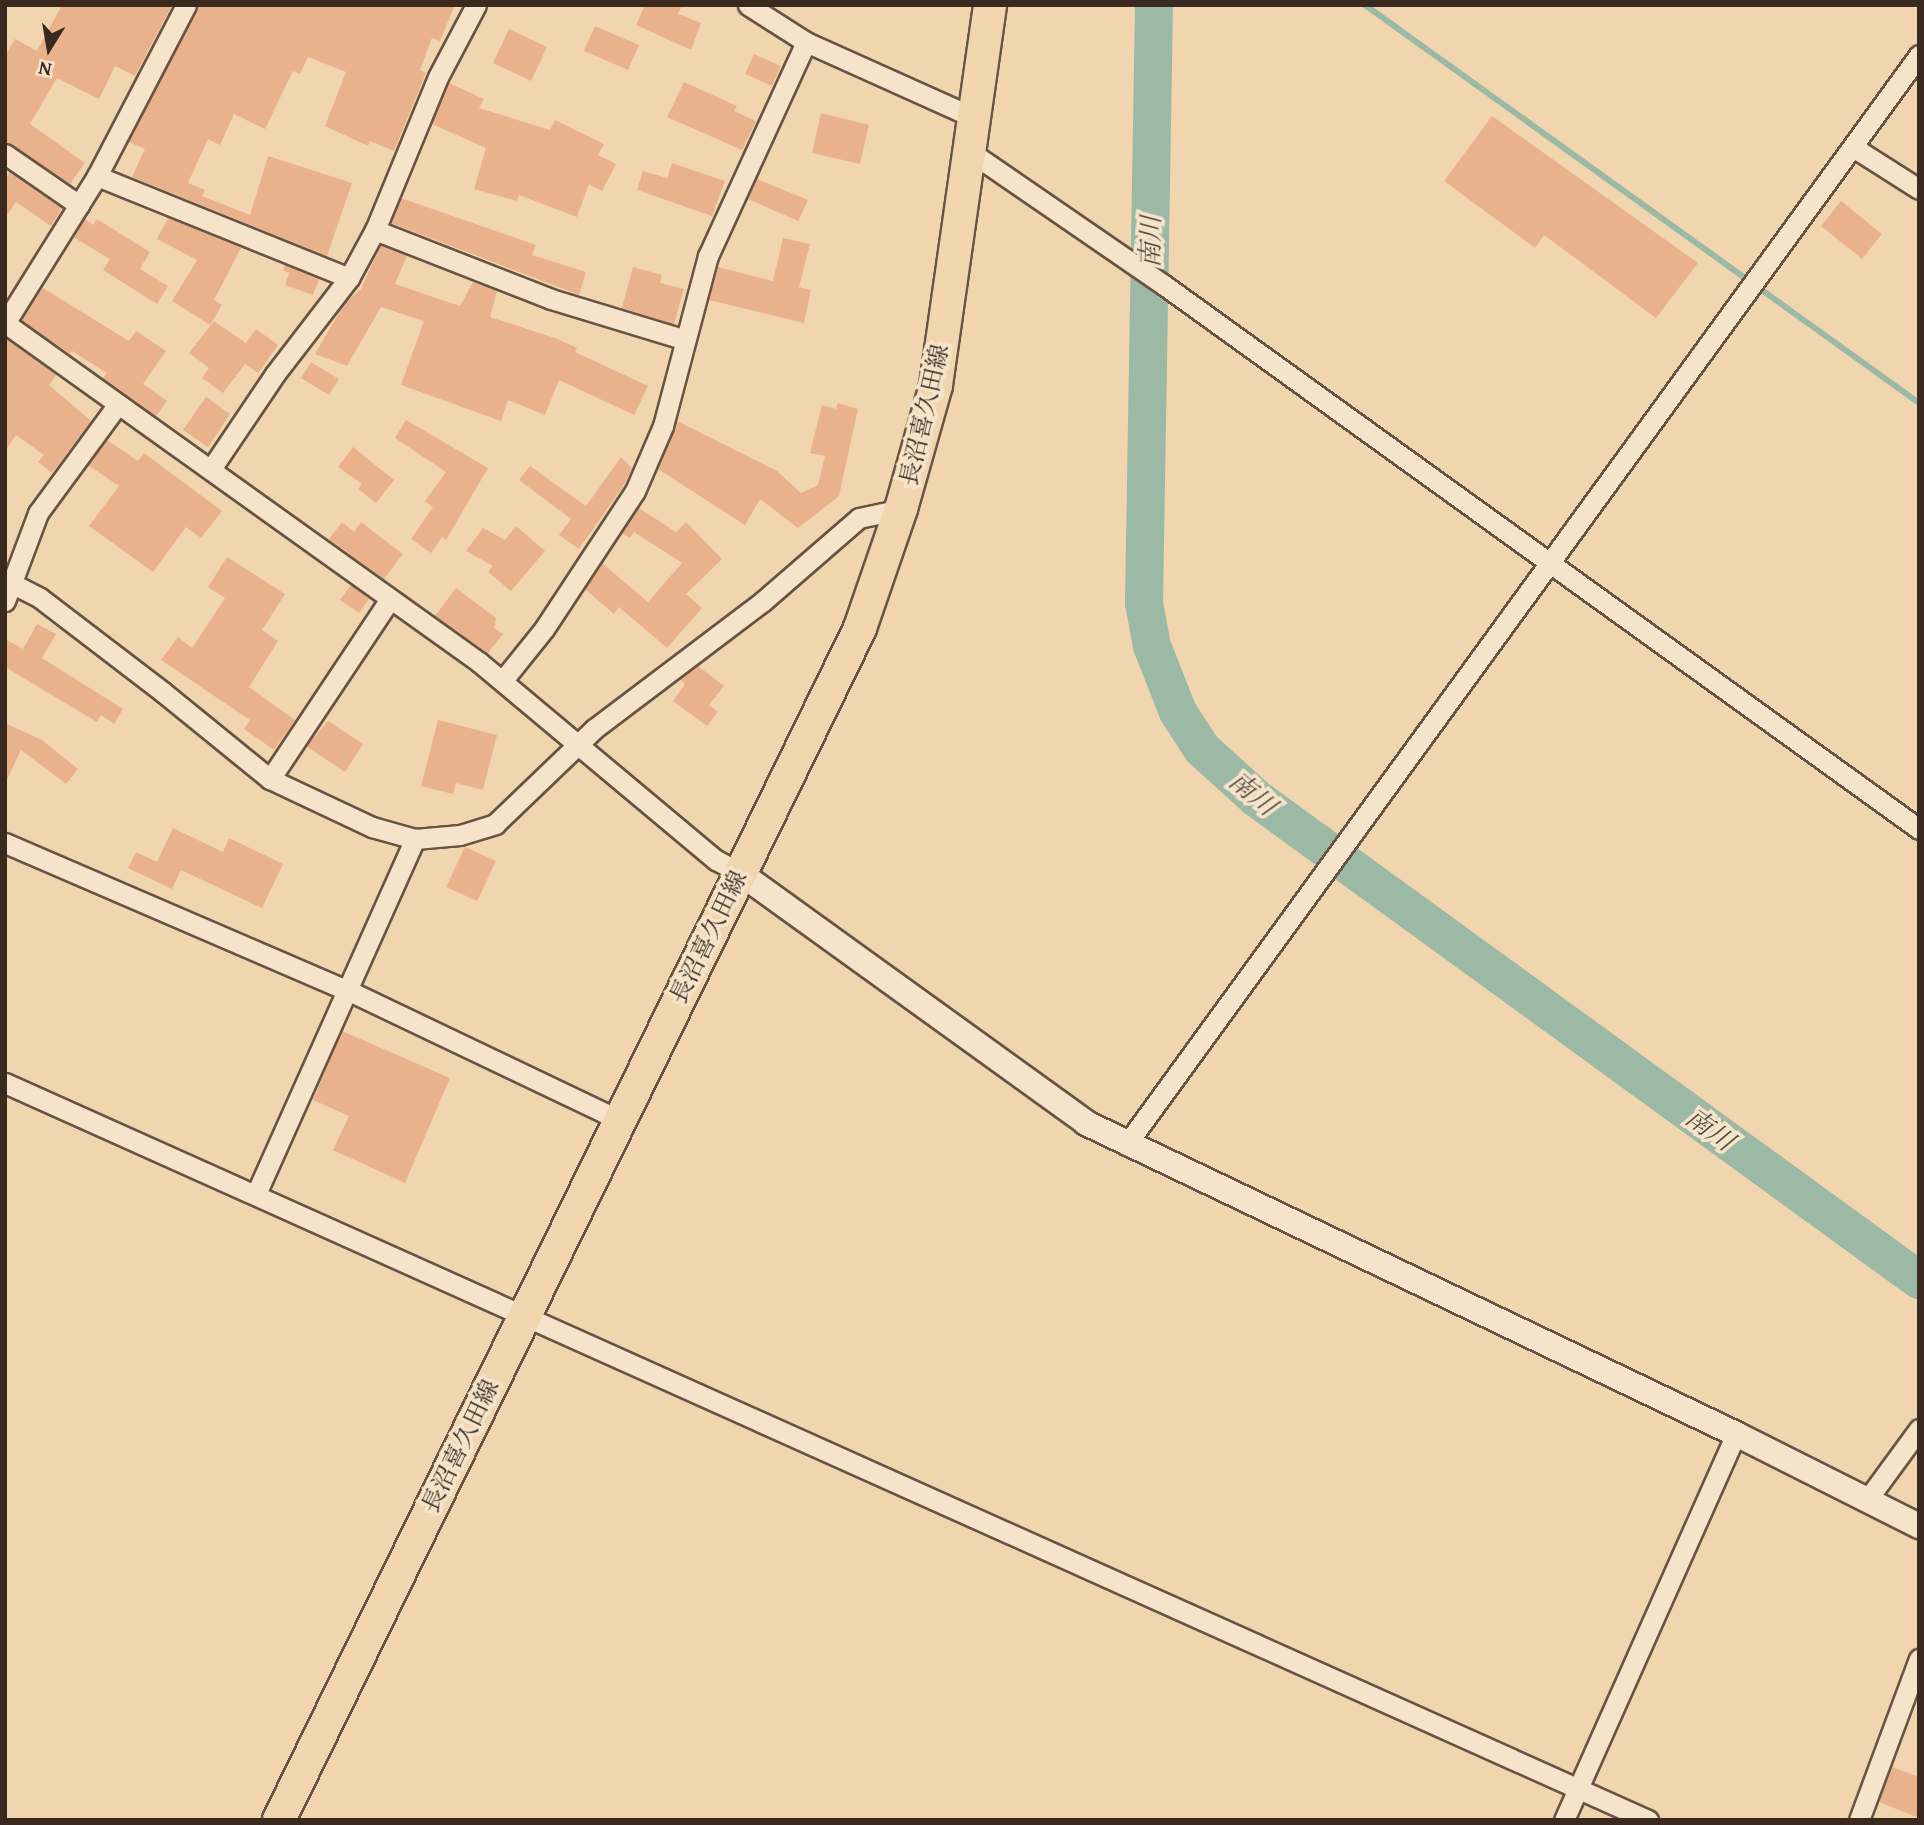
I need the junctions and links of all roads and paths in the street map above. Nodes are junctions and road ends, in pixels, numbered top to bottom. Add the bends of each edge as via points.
1 (186, 5) edge
2 (477, 5) edge
3 (748, 5) edge
4 (990, 5) edge
5 (806, 42) junction
6 (1919, 55) edge
7 (975, 118) junction
8 (1853, 147) junction
9 (969, 151) junction
10 (5, 154) edge
11 (97, 176) junction
12 (1919, 189) edge
13 (79, 205) junction
14 (375, 230) junction
15 (349, 278) junction
16 (683, 339) junction
17 (118, 404) junction
18 (211, 469) junction
19 (901, 509) junction
20 (1547, 561) junction
21 (9, 592) edge
22 (390, 599) junction
23 (503, 680) junction
24 (577, 744) junction
25 (270, 779) junction
26 (1919, 830) edge
27 (415, 839) junction
28 (5, 842) edge
29 (740, 873) junction
30 (347, 990) junction
31 (5, 1083) edge
32 (618, 1119) junction
33 (1126, 1144) junction
34 (256, 1195) junction
35 (525, 1313) junction
36 (1919, 1429) edge
37 (1736, 1434) junction
38 (1867, 1500) junction
39 (1919, 1526) edge
40 (1919, 1659) edge
41 (1578, 1788) junction
42 (279, 1820) edge
43 (1564, 1820) edge
44 (1648, 1820) edge
45 (1859, 1820) edge

1 - 11 street
2 - 14 street via 439,77
3 - 5 street
4 - 7 main road, 長沼喜久田線
5 - 7 street
5 - 16 street via 709,256
6 - 8 street
7 - 9 main road, 長沼喜久田線
8 - 12 street
8 - 20 street
9 - 19 main road, 長沼喜久田線 via 936,385
9 - 20 street via 1132,262
10 - 13 street
11 - 13 street
11 - 15 street
13 - 17 street via 5,323
14 - 15 street
14 - 16 street via 551,299
15 - 18 street via 275,374
16 - 23 street via 663,426 635,491 544,629
17 - 18 street
17 - 21 street via 38,513
18 - 22 street
19 - 24 street via 859,518 762,602 678,662
19 - 29 main road, 長沼喜久田線 via 860,628
20 - 26 street
20 - 33 street
21 - 25 street via 40,598
22 - 23 street
22 - 25 street
23 - 24 street
24 - 27 street via 495,824 460,835
24 - 29 street via 716,860
25 - 27 street via 372,827
27 - 30 street
28 - 30 street
29 - 32 main road, 長沼喜久田線
29 - 33 street via 1057,1104
30 - 32 street
30 - 34 street
31 - 34 street
32 - 35 main road, 長沼喜久田線
33 - 37 street
34 - 35 street
35 - 41 street
35 - 42 main road, 長沼喜久田線
36 - 38 street
37 - 38 street
37 - 41 street
38 - 39 street
40 - 45 street
41 - 43 street
41 - 44 street

